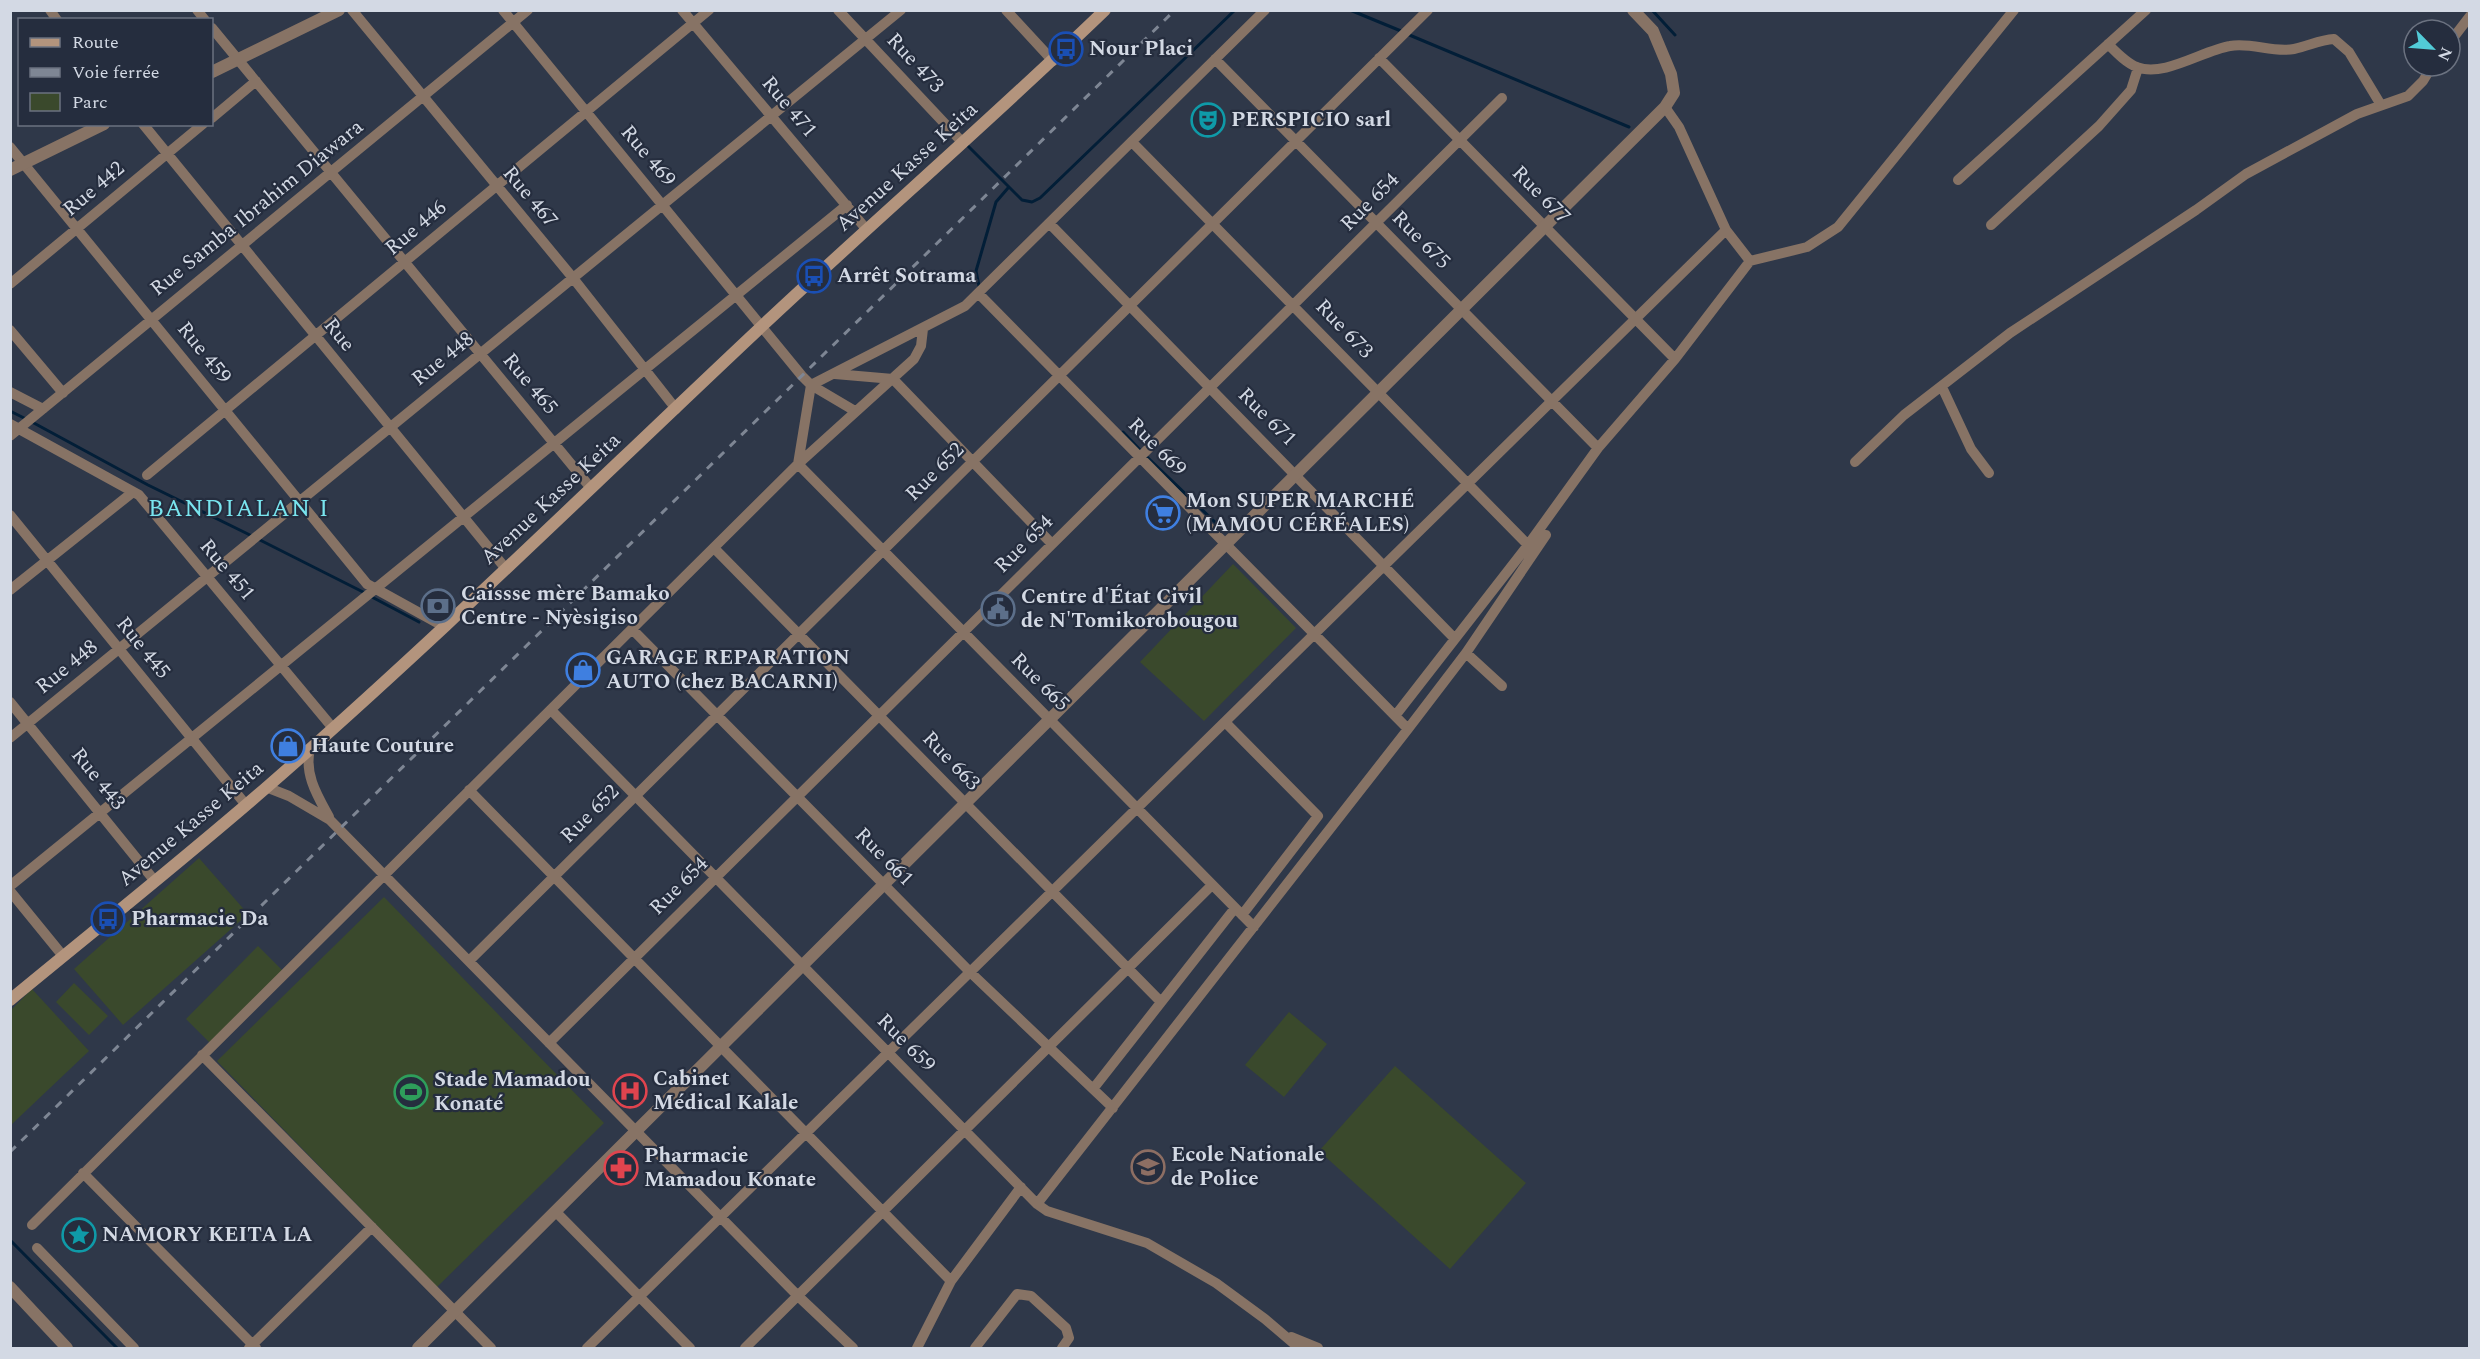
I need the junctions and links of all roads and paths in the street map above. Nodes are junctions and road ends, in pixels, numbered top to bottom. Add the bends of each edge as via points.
1 (339, 10) edge
2 (352, 10) edge
3 (503, 10) edge
4 (528, 10) edge
5 (682, 10) edge
6 (709, 10) edge
7 (838, 10) edge
8 (901, 10) edge
9 (1006, 10) edge
10 (1105, 10) edge
11 (1264, 10) edge
12 (1428, 10) edge
13 (1633, 10) edge
14 (2014, 10) edge
15 (2145, 10) edge
16 (513, 22) junction
17 (693, 24) junction
18 (213, 29) edge
19 (866, 39) junction
20 (2108, 45) junction
21 (1379, 58) junction
22 (1215, 59) junction
23 (238, 60) junction
24 (1053, 61) junction
25 (2138, 68) junction
26 (213, 72) edge
27 (2422, 78) edge
28 (256, 81) junction
29 (422, 98) junction
30 (1502, 98) dead end
31 (2381, 105) junction
32 (1665, 107) junction
33 (586, 112) junction
34 (771, 116) junction
35 (213, 117) edge
36 (100, 126) edge
37 (145, 126) edge
38 (201, 126) edge
39 (1460, 140) junction
40 (1296, 141) junction
41 (1132, 142) junction
42 (963, 143) junction
43 (10, 147) edge
44 (167, 154) junction
45 (24, 164) junction
46 (10, 170) edge
47 (331, 172) junction
48 (1958, 180) dead end
49 (496, 187) junction
50 (663, 204) junction
51 (847, 205) junction
52 (1376, 223) junction
53 (1050, 224) junction
54 (1213, 224) junction
55 (1991, 225) dead end
56 (1545, 227) junction
57 (77, 229) junction
58 (867, 230) junction
59 (1726, 230) junction
60 (242, 246) junction
61 (1750, 261) junction
62 (405, 262) junction
63 (573, 278) junction
64 (10, 284) edge
65 (979, 294) junction
66 (735, 296) junction
67 (1293, 305) junction
68 (1130, 306) junction
69 (1462, 310) junction
70 (1635, 319) junction
71 (151, 320) junction
72 (761, 328) junction
73 (923, 329) junction
74 (10, 330) edge
75 (315, 336) junction
76 (480, 354) junction
77 (1675, 359) junction
78 (644, 370) junction
79 (835, 374) junction
80 (1059, 376) junction
81 (893, 379) junction
82 (810, 385) junction
83 (1210, 387) junction
84 (1942, 387) junction
85 (10, 392) edge
86 (63, 393) junction
87 (1379, 393) junction
88 (1552, 401) junction
89 (676, 409) junction
90 (225, 411) junction
91 (855, 411) junction
92 (39, 412) junction
93 (390, 427) junction
94 (13, 430) edge
95 (554, 443) junction
96 (1598, 448) junction
97 (1140, 457) junction
98 (972, 462) junction
99 (1855, 462) dead end
100 (798, 464) junction
101 (1989, 473) dead end
102 (1296, 474) junction
103 (147, 475) dead end
104 (1468, 483) junction
105 (590, 487) junction
106 (133, 492) junction
107 (299, 502) junction
108 (10, 515) edge
109 (464, 517) junction
110 (1546, 535) dead end
111 (1052, 544) junction
112 (1528, 544) junction
113 (1226, 545) junction
114 (714, 548) junction
115 (884, 550) junction
116 (46, 561) junction
117 (1384, 566) junction
118 (506, 569) junction
119 (208, 577) junction
120 (372, 588) junction
121 (10, 590) edge
122 (443, 626) junction
123 (632, 629) junction
124 (964, 632) junction
125 (799, 634) junction
126 (1314, 634) junction
127 (1455, 639) junction
128 (119, 649) junction
129 (1466, 653) junction
130 (282, 666) junction
131 (1502, 686) dead end
132 (10, 702) edge
133 (551, 710) junction
134 (717, 715) junction
135 (879, 716) junction
136 (1395, 716) junction
137 (1050, 720) junction
138 (1225, 722) junction
139 (28, 724) junction
140 (332, 727) junction
141 (1408, 729) junction
142 (10, 738) edge
143 (192, 739) junction
144 (310, 748) junction
145 (266, 788) junction
146 (469, 790) junction
147 (636, 796) junction
148 (797, 797) junction
149 (965, 804) junction
150 (246, 805) junction
151 (1137, 808) junction
152 (100, 813) junction
153 (330, 820) junction
154 (384, 875) junction
155 (554, 877) junction
156 (716, 877) junction
157 (154, 880) junction
158 (884, 885) junction
159 (1212, 885) junction
160 (10, 886) edge
161 (10, 891) edge
162 (1052, 892) junction
163 (1239, 912) junction
164 (1254, 927) junction
165 (63, 956) junction
166 (634, 958) junction
167 (469, 961) junction
168 (802, 966) junction
169 (1128, 969) junction
170 (970, 972) junction
171 (10, 1000) edge
172 (1161, 1002) junction
173 (549, 1043) junction
174 (721, 1047) junction
175 (1049, 1047) junction
176 (888, 1053) junction
177 (202, 1055) junction
178 (1093, 1089) junction
179 (1113, 1108) junction
180 (636, 1131) junction
181 (964, 1131) junction
182 (806, 1133) junction
183 (83, 1173) junction
184 (1021, 1187) junction
185 (1037, 1204) junction
186 (555, 1211) junction
187 (883, 1211) junction
188 (721, 1217) junction
189 (32, 1225) dead end
190 (372, 1227) junction
191 (36, 1248) dead end
192 (951, 1281) junction
193 (10, 1287) edge
194 (798, 1296) junction
195 (639, 1297) junction
196 (455, 1312) junction
197 (1282, 1334) junction
198 (253, 1347) edge
199 (67, 1348) edge
200 (134, 1348) edge
201 (418, 1348) edge
202 (491, 1348) edge
203 (587, 1348) edge
204 (690, 1348) edge
205 (745, 1348) edge
206 (853, 1348) edge
207 (917, 1348) edge
208 (975, 1348) edge
209 (1062, 1348) edge
210 (1299, 1348) edge
211 (1318, 1348) edge

1 - 23 street
2 - 29 street, Rue 467
3 - 16 street, Rue 469
4 - 16 street, Rue Samba Ibrahim Diawara
5 - 17 street, Rue 471
6 - 17 street, Rue 446
7 - 19 street, Rue 473
8 - 19 street, Rue 448
9 - 24 street
10 - 24 main road, Avenue Kasse Keita
11 - 22 street
12 - 21 street, Rue 652
13 - 32 street via 1653,32 1671,74 1674,93
14 - 61 street via 1838,227 1807,247
15 - 20 street
16 - 29 street, Rue Samba Ibrahim Diawara
16 - 33 street, Rue 469
17 - 33 street, Rue 446
17 - 34 street, Rue 471
18 - 23 street, Rue 465
19 - 34 street, Rue 448
19 - 42 street, Rue 473
20 - 25 street
20 - 48 street
21 - 39 street, Rue 677
21 - 40 street, Rue 652
22 - 40 street, Rue 675
22 - 41 street
23 - 26 street
23 - 28 street, Rue 465
24 - 42 main road, Avenue Kasse Keita
25 - 31 street via 2187,62 2232,45 2283,50 2334,39 2349,52
25 - 55 street via 2131,90 2099,126
27 - 31 street via 2408,96
28 - 35 street
28 - 47 street, Rue 465
29 - 47 street, Rue Samba Ibrahim Diawara
29 - 49 street, Rue 467
30 - 39 street, Rue 654
31 - 84 street via 2246,174 2010,333
32 - 56 street
32 - 59 street via 1679,127
33 - 49 street, Rue 446
33 - 50 street, Rue 469
34 - 50 street, Rue 448
34 - 51 street, Rue 471
36 - 45 street
37 - 44 street, Rue
38 - 44 street, Rue 442
39 - 52 street, Rue 654
39 - 56 street, Rue 677
40 - 52 street, Rue 675
40 - 54 street, Rue 652
41 - 53 street
41 - 54 street, Rue 673
42 - 58 main road, Avenue Kasse Keita
43 - 45 street, Rue 459
44 - 57 street, Rue 442
44 - 60 street, Rue
45 - 46 street
45 - 57 street, Rue 459
47 - 60 street, Rue Samba Ibrahim Diawara
47 - 62 street, Rue 465
49 - 62 street, Rue 446
49 - 63 street, Rue 467
50 - 63 street, Rue 448
50 - 66 street, Rue 469
51 - 58 street, Rue 471
51 - 66 street
52 - 67 street, Rue 654
52 - 69 street, Rue 675
53 - 65 street
53 - 68 street, Rue 671
54 - 67 street, Rue 673
54 - 68 street, Rue 652
56 - 69 street
56 - 70 street, Rue 677
57 - 64 street, Rue 442
57 - 71 street, Rue 459
58 - 72 main road, Avenue Kasse Keita
59 - 61 street
59 - 70 street
60 - 71 street, Rue Samba Ibrahim Diawara
60 - 75 street, Rue
61 - 77 street
62 - 75 street, Rue 446
62 - 76 street, Rue 465
63 - 76 street, Rue 448
63 - 78 street, Rue 467
65 - 73 street
65 - 80 street, Rue 669
66 - 72 street, Rue 469
66 - 78 street
67 - 83 street, Rue 654
67 - 87 street, Rue 673
68 - 80 street, Rue 652
68 - 83 street, Rue 671
69 - 87 street
69 - 88 street, Rue 675
70 - 77 street, Rue 677
70 - 88 street
71 - 86 street, Rue Samba Ibrahim Diawara
71 - 90 street, Rue 459
72 - 82 street, Rue 469
72 - 89 main road, Avenue Kasse Keita
73 - 79 street
73 - 81 street via 914,359
74 - 86 street
75 - 90 street, Rue 446
75 - 93 street, Rue
76 - 93 street, Rue 448
76 - 95 street, Rue 465
77 - 96 street
78 - 89 street, Rue 467
78 - 95 street
79 - 81 street
79 - 82 street
80 - 97 street, Rue 669
80 - 98 street, Rue 652
81 - 91 street
81 - 98 street
82 - 91 street, Rue 469
82 - 100 street
83 - 97 street, Rue 654
83 - 102 street, Rue 671
84 - 99 street via 1904,415
84 - 101 street via 1971,449
85 - 92 street
86 - 92 street, Rue Samba Ibrahim Diawara
87 - 102 street
87 - 104 street, Rue 673
88 - 96 street, Rue 675
88 - 104 street
89 - 105 main road, Avenue Kasse Keita
90 - 103 street, Rue 446
90 - 107 street, Rue 459
91 - 100 street
92 - 94 street, Rue Samba Ibrahim Diawara
93 - 107 street, Rue 448
93 - 109 street, Rue
94 - 106 street, Rue 451
95 - 105 street, Rue 465
95 - 109 street
96 - 112 street
97 - 111 street, Rue 654
97 - 113 street, Rue 669
98 - 111 street
98 - 115 street, Rue 652
100 - 114 street
100 - 115 street, Rue 665
102 - 113 street
102 - 117 street, Rue 671
104 - 112 street, Rue 673
104 - 117 street
105 - 118 main road, Avenue Kasse Keita
106 - 116 street
106 - 119 street, Rue 451
107 - 119 street, Rue 448
107 - 120 street, Rue 459
108 - 116 street, Rue 445
109 - 118 street, Rue
109 - 120 street
110 - 129 street
111 - 124 street, Rue 654
112 - 127 street
113 - 126 street, Rue 669
113 - 137 street
114 - 123 street
114 - 125 street, Rue 663
115 - 124 street, Rue 665
115 - 125 street, Rue 652
116 - 121 street
116 - 128 street, Rue 445
117 - 126 street
117 - 127 street, Rue 671
118 - 122 main road, Avenue Kasse Keita
119 - 128 street, Rue 448
119 - 130 street, Rue 451
120 - 122 street
120 - 130 street
122 - 140 main road, Avenue Kasse Keita
123 - 133 street
123 - 134 street, Rue 661
124 - 135 street, Rue 654
124 - 137 street, Rue 665
125 - 134 street, Rue 652
125 - 135 street, Rue 663
126 - 136 street, Rue 669
126 - 138 street
127 - 136 street
128 - 139 street, Rue 448
128 - 143 street, Rue 445
129 - 131 street
129 - 141 street
130 - 140 street, Rue 451
130 - 143 street
132 - 139 street, Rue 443
133 - 146 street
133 - 147 street, Rue 659
134 - 147 street, Rue 652
134 - 148 street, Rue 661
135 - 148 street, Rue 654
135 - 149 street, Rue 663
136 - 141 street, Rue 669
137 - 149 street
137 - 151 street, Rue 665
138 - 151 street
138 - 163 street via 1318,816
139 - 142 street, Rue 448
139 - 152 street, Rue 443
140 - 144 main road, Avenue Kasse Keita
141 - 164 street
143 - 150 street, Rue 445
143 - 152 street
144 - 145 main road, Avenue Kasse Keita
144 - 153 street via 309,775
145 - 150 main road, Avenue Kasse Keita
145 - 153 street via 289,796
146 - 154 street
146 - 155 street
147 - 155 street, Rue 652
147 - 156 street, Rue 659
148 - 156 street, Rue 654
148 - 158 street, Rue 661
149 - 158 street
149 - 162 street, Rue 663
150 - 157 main road, Avenue Kasse Keita
151 - 159 street, Rue 665
151 - 162 street
152 - 157 street, Rue 443
152 - 160 street
153 - 154 street
154 - 167 street
154 - 177 street
155 - 166 street
155 - 167 street, Rue 652
156 - 166 street, Rue 654
156 - 168 street, Rue 659
157 - 165 main road, Avenue Kasse Keita
158 - 168 street
158 - 170 street, Rue 661
159 - 163 street, Rue 665
159 - 169 street
161 - 165 street
162 - 169 street, Rue 663
162 - 170 street
163 - 164 street, Rue 665
163 - 172 street
164 - 179 street
165 - 171 main road, Avenue Kasse Keita
166 - 173 street, Rue 654
166 - 174 street
167 - 173 street
168 - 174 street
168 - 176 street, Rue 659
169 - 172 street, Rue 663
169 - 175 street
170 - 175 street, Rue 661
170 - 176 street
172 - 178 street
173 - 180 street
174 - 180 street
174 - 182 street
175 - 178 street, Rue 661
175 - 181 street
176 - 181 street, Rue 659
176 - 182 street
177 - 183 street
177 - 190 street
178 - 179 street, Rue 661
179 - 185 street
180 - 186 street
180 - 188 street
181 - 184 street, Rue 659
181 - 187 street
182 - 187 street
182 - 188 street
183 - 189 street
183 - 198 street
184 - 185 street, Rue 659
184 - 192 street
185 - 197 street, Rue 659 via 1047,1211 1147,1244 1216,1283
186 - 195 street
186 - 196 street
187 - 192 street
187 - 194 street
188 - 194 street
188 - 195 street
190 - 196 street
190 - 198 street
191 - 200 street
192 - 207 street
193 - 199 street
194 - 205 street
194 - 206 street
195 - 203 street
195 - 204 street
196 - 201 street
196 - 202 street
197 - 210 street, Rue 659
197 - 211 street, Rue 659
208 - 209 street via 1017,1294 1031,1296 1066,1328 1069,1338

